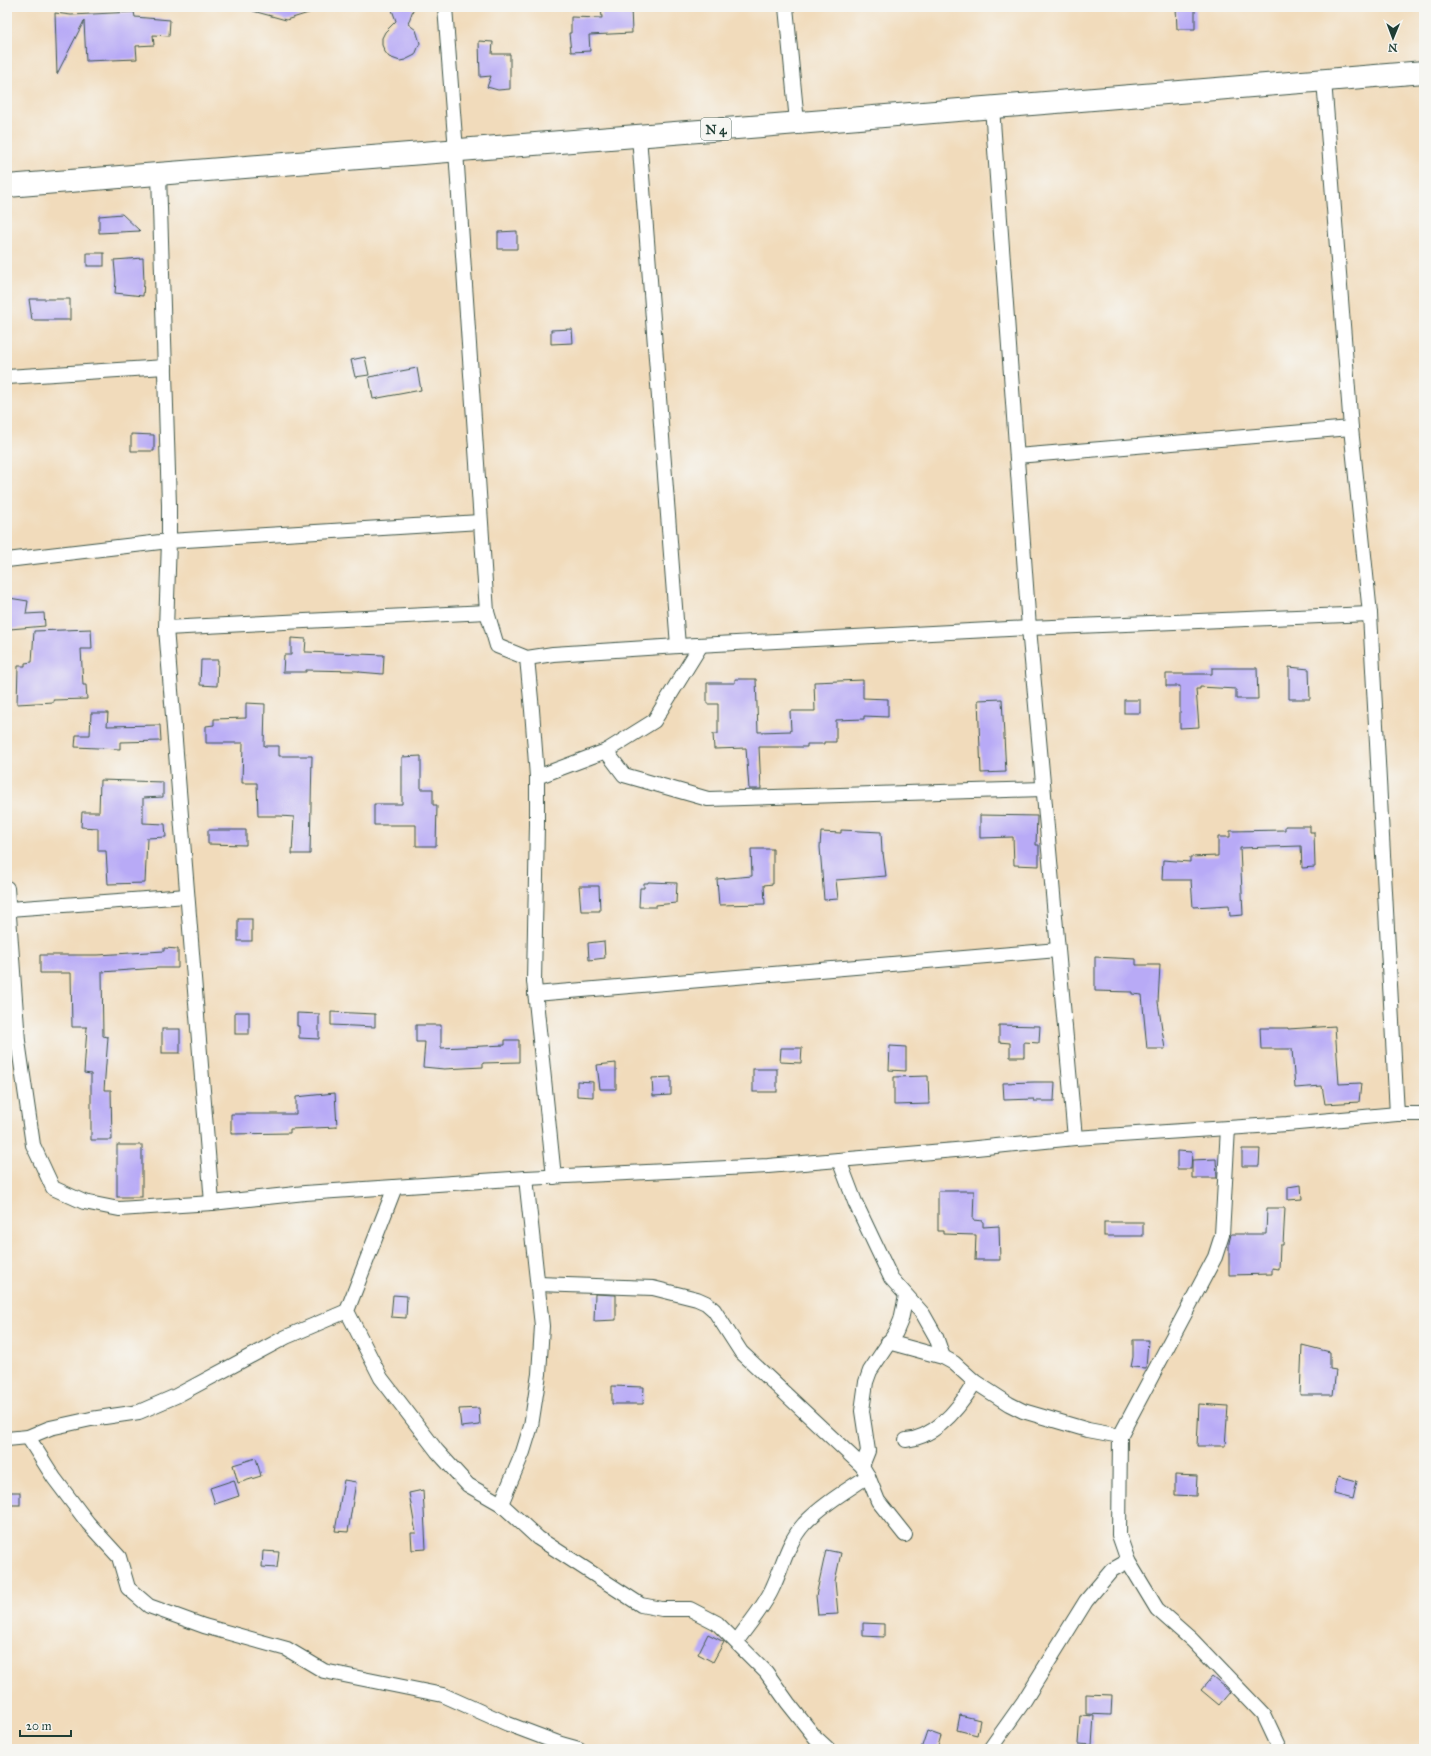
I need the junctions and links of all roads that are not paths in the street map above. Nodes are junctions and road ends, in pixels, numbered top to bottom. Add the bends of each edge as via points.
1 (445, 7) edge
2 (786, 7) edge
3 (1424, 72) edge
4 (1324, 80) junction
5 (992, 107) junction
6 (797, 122) junction
7 (639, 136) junction
8 (456, 151) junction
9 (159, 174) junction
10 (7, 186) edge
11 (165, 367) junction
12 (7, 377) edge
13 (1351, 428) junction
14 (1017, 456) junction
15 (480, 522) junction
16 (169, 541) junction
17 (7, 560) edge
18 (487, 612) junction
19 (1370, 614) junction
20 (166, 628) junction
21 (1029, 628) junction
22 (701, 645) junction
23 (678, 646) junction
24 (527, 658) junction
25 (606, 751) junction
26 (537, 776) junction
27 (1043, 789) junction
28 (7, 888) edge
29 (187, 896) junction
30 (9, 909) junction
31 (1058, 950) junction
32 (535, 994) junction
33 (12, 1041) edge
34 (1397, 1114) junction
35 (1424, 1114) edge
36 (1228, 1128) junction
37 (1075, 1138) junction
38 (838, 1160) junction
39 (554, 1177) junction
40 (526, 1178) junction
41 (395, 1187) junction
42 (212, 1203) junction
43 (538, 1284) junction
44 (906, 1296) junction
45 (347, 1311) junction
46 (888, 1342) junction
47 (943, 1357) junction
48 (975, 1382) junction
49 (1120, 1436) junction
50 (28, 1437) junction
51 (7, 1439) edge
52 (906, 1440) dead end
53 (865, 1471) junction
54 (501, 1504) junction
55 (906, 1536) dead end
56 (1128, 1561) junction
57 (737, 1640) junction
58 (579, 1749) edge
59 (828, 1749) edge
60 (990, 1749) edge
61 (1280, 1749) edge

1 - 8 street
2 - 6 street
3 - 4 highway, N 4
4 - 5 highway, N 4
4 - 13 street
5 - 6 highway, N 4
5 - 14 street
6 - 7 highway, N 4
7 - 8 highway, N 4
7 - 23 street
8 - 9 highway, N 4
8 - 15 street
9 - 10 highway, N 4
9 - 11 street
11 - 12 street
11 - 16 street
13 - 14 street
13 - 19 street
14 - 21 street
15 - 16 street
15 - 18 street
16 - 17 street
16 - 20 street
18 - 20 street
18 - 24 street via 497,646
19 - 21 street
19 - 34 street
20 - 29 street
21 - 22 street
21 - 27 street
22 - 23 street
22 - 25 street via 654,721
23 - 24 street
24 - 26 street
25 - 26 street
25 - 27 street via 624,776 708,799
26 - 32 street
27 - 31 street
28 - 30 street
29 - 30 street
29 - 42 street
30 - 33 street
31 - 32 street
31 - 37 street
32 - 39 street
33 - 42 street via 33,1145 54,1188 84,1202 119,1209
34 - 35 street
34 - 36 street
36 - 37 street
36 - 49 street via 1222,1235 1215,1257
37 - 38 street
38 - 39 street
38 - 44 street via 880,1257 891,1278
39 - 40 street
40 - 41 street
40 - 43 street
41 - 42 street
41 - 45 street
43 - 53 street via 653,1288 697,1298 706,1303 714,1310 741,1352
43 - 54 street via 542,1326 536,1402 523,1452
44 - 46 street via 901,1320
44 - 47 street via 923,1314 936,1336
45 - 50 street via 286,1336 176,1396 139,1412 50,1428
45 - 54 street via 380,1378 414,1422 468,1485
46 - 47 street
46 - 53 street via 866,1382 862,1411 868,1451
47 - 48 street via 954,1363
48 - 49 street via 1023,1411 1088,1430
48 - 52 street via 957,1410 925,1435
49 - 56 street via 1119,1535
50 - 51 street
50 - 58 street via 58,1484 119,1557 128,1588 149,1606 204,1626 287,1649 324,1671 444,1695 508,1724
53 - 55 street via 878,1502
53 - 57 street via 798,1532 791,1542 773,1589
54 - 57 street via 538,1538 641,1605 662,1609 690,1609 717,1623
56 - 60 street via 1112,1570 1086,1601 1024,1701
56 - 61 street via 1157,1609 1192,1640 1264,1715
57 - 59 street

